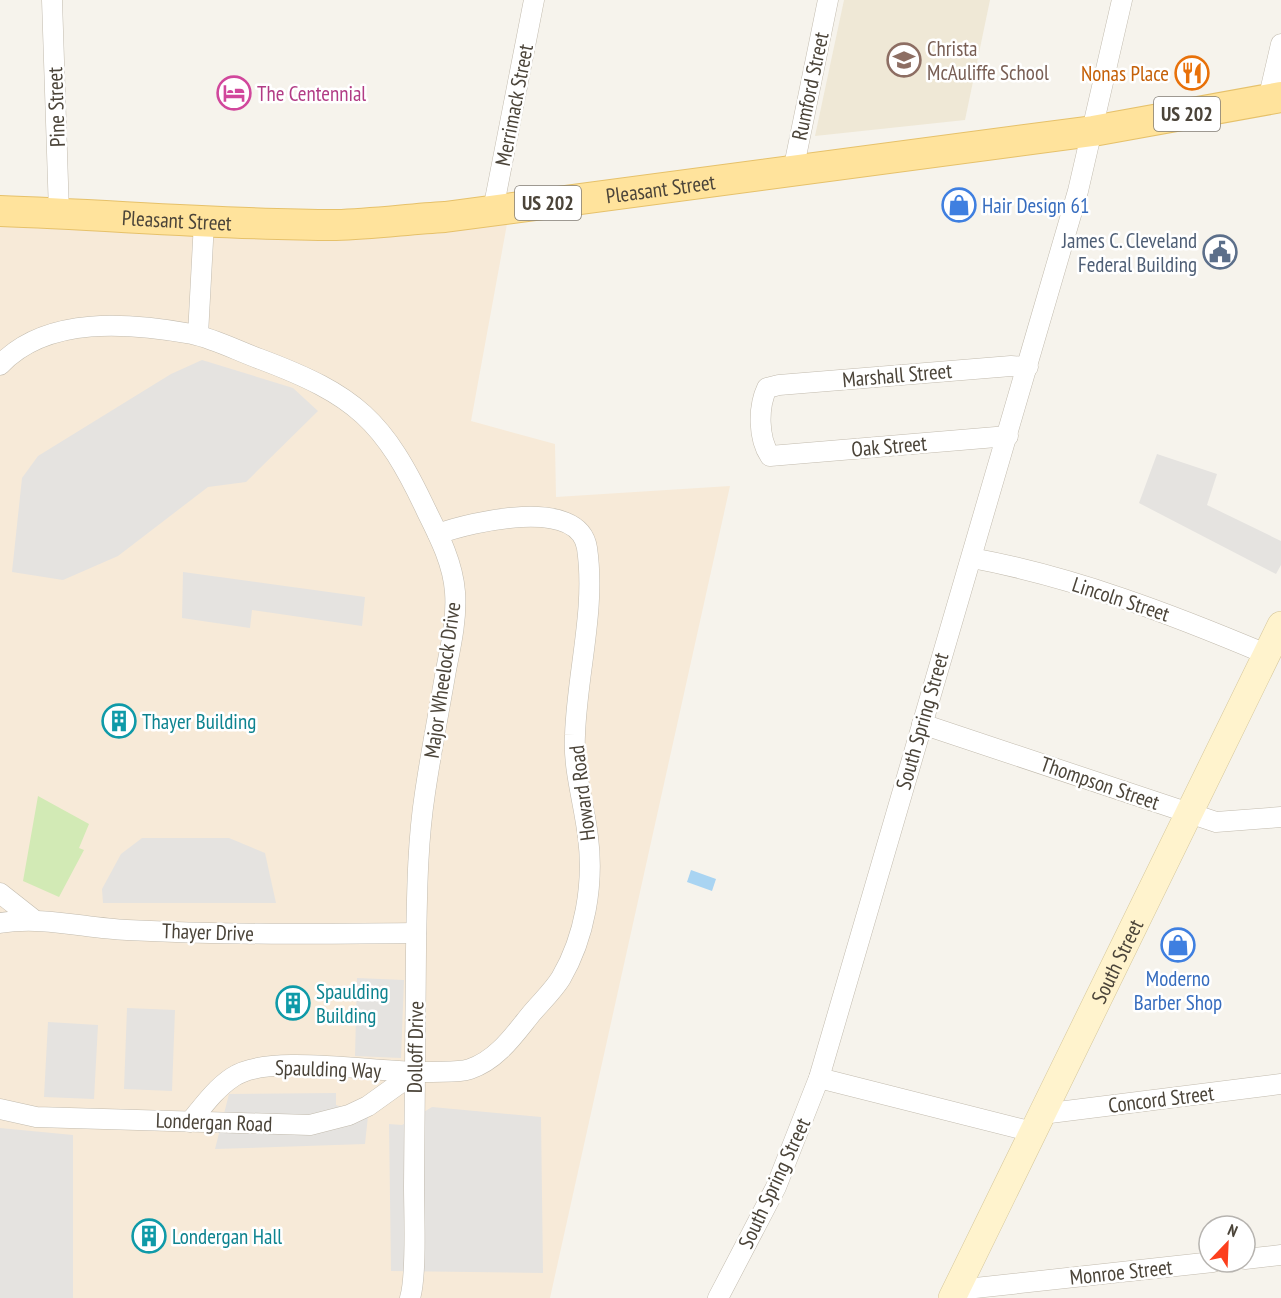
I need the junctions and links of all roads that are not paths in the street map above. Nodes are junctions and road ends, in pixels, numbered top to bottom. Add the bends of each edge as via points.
1 (52, 0) edge
2 (534, 0) edge
3 (828, 0) edge
4 (1122, 0) edge
5 (1281, 44) edge
6 (1275, 99) edge
7 (1094, 131) junction
8 (793, 171) junction
9 (493, 210) junction
10 (0, 211) edge
11 (59, 213) junction
12 (204, 222) junction
13 (198, 335) junction
14 (0, 365) edge
15 (1028, 367) junction
16 (1008, 436) junction
17 (770, 456) joint
18 (438, 534) junction
19 (972, 558) junction
20 (1281, 625) edge
21 (1266, 654) junction
22 (922, 724) junction
23 (424, 795) joint
24 (1189, 815) junction
25 (1281, 817) edge
26 (0, 893) edge
27 (33, 919) junction
28 (0, 923) edge
29 (416, 933) junction
30 (414, 1073) junction
31 (819, 1077) junction
32 (1281, 1084) edge
33 (0, 1109) edge
34 (190, 1122) junction
35 (1038, 1123) junction
36 (1281, 1255) edge
37 (1257, 1257) edge
38 (1197, 1264) edge
39 (954, 1294) edge
40 (410, 1298) edge
41 (718, 1298) edge

1 - 11 street, Pine Street
2 - 9 street, Merrimack Street
3 - 8 street, Rumford Street
4 - 7 street, South Spring Street
5 - 6 street
6 - 7 main road, Pleasant Street / US 202
7 - 8 main road, Pleasant Street / US 202
7 - 15 street, South Spring Street
8 - 9 main road, Pleasant Street / US 202
9 - 12 main road, Pleasant Street / US 202 via 339,225
10 - 11 main road, Pleasant Street / US 202
11 - 12 main road, Pleasant Street / US 202
12 - 13 street
13 - 14 street, Major Wheelock Drive via 120,325 78,328 42,336 18,348
13 - 18 street, Major Wheelock Drive via 296,372 358,408 404,462
15 - 16 street, South Spring Street
15 - 17 street, Marshall Street via 767,388 762,398 761,423 764,447
16 - 17 street, Oak Street
16 - 19 street, South Spring Street
18 - 23 street, Major Wheelock Drive via 452,569 455,594 452,637
18 - 30 street, Howard Road via 471,522 554,518 575,525 586,543 586,627 574,754 588,837 590,879 583,921 569,962 559,981 504,1046 469,1070
19 - 21 street, Lincoln Street via 1015,566 1159,609
19 - 22 street, South Spring Street
20 - 21 main road, South Street
21 - 24 main road, South Street
22 - 24 street, Thompson Street
22 - 31 street, South Spring Street
23 - 29 street, Dolloff Drive
24 - 25 street, Thompson Street via 1216,822
24 - 35 main road, South Street
26 - 27 street
27 - 28 street, Thayer Drive
27 - 29 street, Thayer Drive via 126,930 295,935
29 - 30 street, Dolloff Drive
30 - 34 street, Londergan Road via 368,1106 310,1125
30 - 34 street, Spaulding Way via 320,1067 256,1068 235,1076
30 - 40 street, Dolloff Drive
31 - 35 street, Concord Street
31 - 41 street, South Spring Street via 776,1187
32 - 35 street, Concord Street
33 - 34 street, Londergan Road via 36,1117
35 - 39 main road, South Street
36 - 37 street
38 - 39 street, Monroe Street

